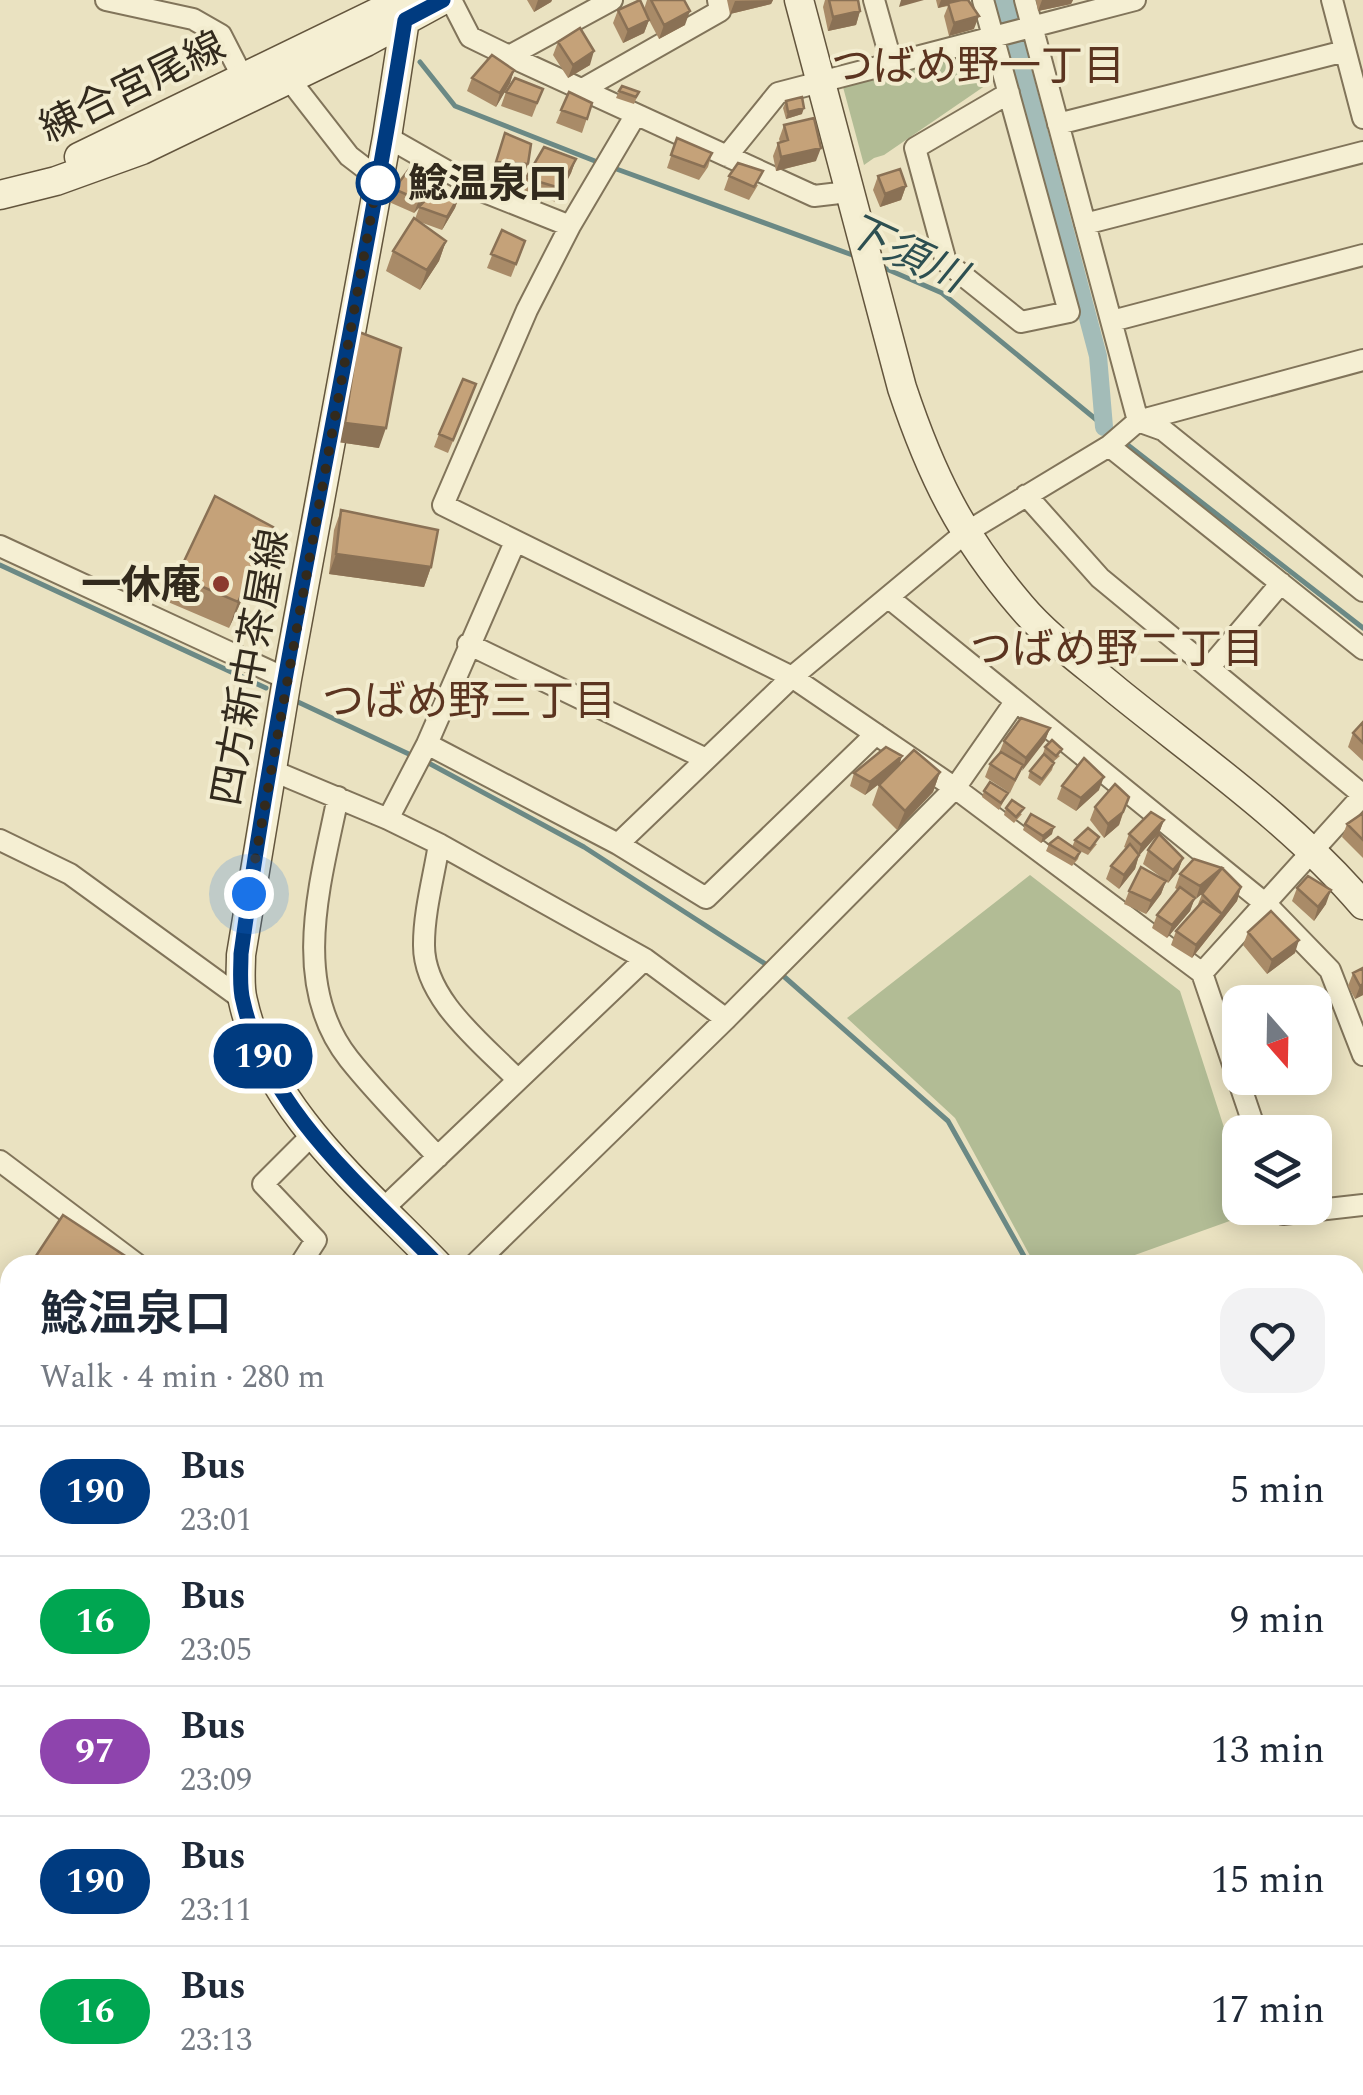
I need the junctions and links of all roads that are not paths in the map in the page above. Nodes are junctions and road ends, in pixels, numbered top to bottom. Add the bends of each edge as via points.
1 (106, 0) edge
2 (443, 0) edge
3 (451, 0) edge
4 (612, 0) edge
5 (718, 0) edge
6 (799, 0) edge
7 (874, 0) edge
8 (983, 0) edge
9 (1024, 0) edge
10 (1135, 0) edge
11 (1332, 0) edge
12 (405, 7) edge
13 (1032, 27) junction
14 (994, 37) junction
15 (1345, 50) junction
16 (509, 56) junction
17 (892, 64) junction
18 (242, 76) junction
19 (288, 79) junction
20 (821, 83) junction
21 (581, 90) junction
22 (1009, 93) junction
23 (635, 116) junction
24 (1363, 118) edge
25 (1058, 124) junction
26 (387, 136) junction
27 (1363, 152) edge
28 (728, 156) junction
29 (378, 178) junction
30 (848, 192) junction
31 (3, 194) edge
32 (1085, 224) junction
33 (570, 226) junction
34 (1363, 255) edge
35 (1112, 321) junction
36 (1363, 360) edge
37 (1138, 421) junction
38 (1110, 446) junction
39 (1026, 496) junction
40 (965, 533) junction
41 (514, 542) junction
42 (0, 546) edge
43 (1281, 583) junction
44 (1363, 592) edge
45 (889, 598) junction
46 (468, 644) junction
47 (1363, 648) edge
48 (1209, 668) junction
49 (792, 676) junction
50 (287, 679) junction
51 (1015, 702) junction
52 (876, 734) junction
53 (427, 744) junction
54 (704, 758) junction
55 (271, 770) junction
56 (955, 788) junction
57 (1363, 795) edge
58 (338, 797) junction
59 (388, 819) junction
60 (0, 840) edge
61 (439, 844) junction
62 (618, 844) junction
63 (1314, 851) junction
64 (1267, 904) junction
65 (1363, 905) edge
66 (645, 959) junction
67 (1202, 973) junction
68 (242, 1000) junction
69 (726, 1019) junction
70 (1363, 1055) edge
71 (518, 1080) junction
72 (1250, 1115) edge
73 (313, 1134) junction
74 (438, 1157) junction
75 (0, 1160) edge
76 (1363, 1205) edge
77 (384, 1208) junction
78 (1332, 1208) edge
79 (125, 1255) edge
80 (306, 1255) edge
81 (429, 1255) edge
82 (484, 1255) edge

1 - 18 street via 194,19 221,36
2 - 12 main road
3 - 16 street via 470,37
4 - 16 street
5 - 21 street via 720,10
6 - 20 main road
7 - 17 street
8 - 14 street
9 - 13 street
10 - 13 street
11 - 15 street
12 - 18 main road, 練合宮尾線
12 - 19 main road, 練合宮尾線
12 - 26 main road, 四方新中茶屋線
13 - 14 street
13 - 25 street
14 - 17 street
14 - 22 street
15 - 24 street
15 - 25 street
16 - 21 street
17 - 20 street
18 - 31 main road, 練合宮尾線
19 - 29 street via 349,156
19 - 31 main road, 練合宮尾線 via 142,150
20 - 28 street via 778,93
20 - 30 main road
21 - 23 street
22 - 22 street via 1068,312 1021,322 946,262 915,148
23 - 28 street
23 - 33 street
25 - 32 street
26 - 29 main road, 四方新中茶屋線
26 - 33 street via 482,191
27 - 32 street
28 - 30 street via 814,196
29 - 50 main road, 四方新中茶屋線
30 - 40 main road via 923,452
32 - 35 street
33 - 41 street via 442,504
34 - 35 street
35 - 37 street
36 - 37 street
37 - 38 street
37 - 44 street via 1163,430
38 - 39 street
38 - 43 street
39 - 40 street
39 - 48 street via 1100,578
40 - 45 street
40 - 63 main road via 1023,608 1068,651
41 - 46 street
41 - 49 street
42 - 50 street
43 - 47 street
43 - 48 street
45 - 49 street
45 - 51 street
46 - 53 street
46 - 54 street
48 - 57 street
49 - 52 street
49 - 54 street
50 - 55 main road, 四方新中茶屋線
51 - 56 street
51 - 64 street
52 - 56 street
52 - 62 street via 706,898
53 - 59 street
53 - 62 street
54 - 62 street
55 - 58 street
55 - 68 main road, 四方新中茶屋線 via 241,954
56 - 67 street
56 - 69 street
57 - 63 street
58 - 59 street
58 - 74 street via 314,918 319,992 347,1057
59 - 61 street
60 - 68 street via 70,874
61 - 66 street
61 - 71 street via 424,943 429,972 448,1006
63 - 64 street
63 - 65 main road
64 - 67 street
64 - 70 street via 1330,970
66 - 69 street
66 - 71 street
67 - 72 street
68 - 73 main road, 四方新中茶屋線 via 262,1056
69 - 82 street
71 - 74 street
73 - 77 main road, 四方新中茶屋線
73 - 80 street via 264,1184 316,1240
74 - 77 street
75 - 79 street
76 - 78 street
77 - 81 main road, 四方新中茶屋線

